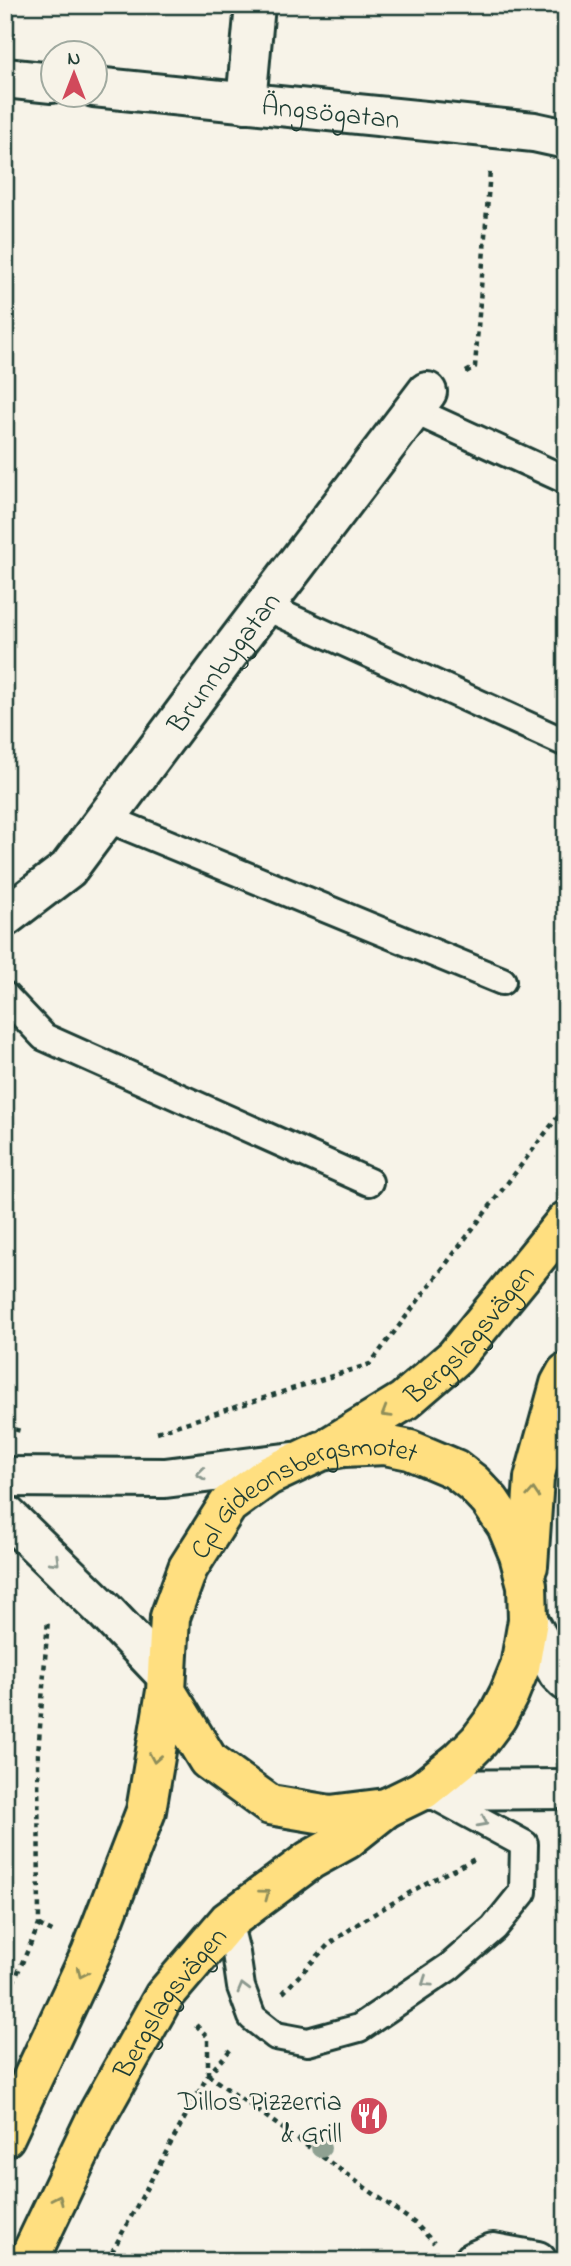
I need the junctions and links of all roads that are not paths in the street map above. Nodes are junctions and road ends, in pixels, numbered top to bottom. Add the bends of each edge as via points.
1 (255, 5) edge
2 (5, 78) edge
3 (38, 82) edge
4 (108, 88) edge
5 (246, 103) junction
6 (566, 139) edge
7 (420, 401) joint
8 (566, 480) edge
9 (264, 606) junction
10 (566, 743) edge
11 (106, 818) junction
12 (5, 917) edge
13 (502, 981) dead end
14 (5, 996) edge
15 (369, 1182) dead end
16 (566, 1222) edge
17 (566, 1373) edge
18 (307, 1457) junction
19 (5, 1477) edge
20 (5, 1514) edge
21 (527, 1603) junction
22 (566, 1681) edge
23 (166, 1683) junction
24 (566, 1789) edge
25 (423, 1790) junction
26 (386, 1808) junction
27 (228, 1921) junction
28 (5, 2137) edge
29 (458, 2256) edge
30 (28, 2261) edge
31 (537, 2261) edge

1 - 5 street
2 - 3 street
4 - 5 street, Ängsögatan
5 - 6 street, Ängsögatan
7 - 8 lane
7 - 9 street, Brunnbygatan
9 - 10 lane
9 - 11 street, Brunnbygatan
11 - 12 street, Brunnbygatan via 68,869
11 - 13 lane
14 - 15 lane via 44,1037
16 -> 18 highway, Bergslagsvägen via 455,1357 404,1401
21 -> 17 highway via 534,1478
18 -> 19 street via 165,1478
18 - 21 highway, Cpl Gideonsbergsmotet via 343,1447 385,1445 455,1469 482,1492 507,1526 519,1555
18 - 23 highway, Cpl Gideonsbergsmotet via 268,1476 228,1505 210,1531 188,1568 170,1617
20 -> 23 street via 64,1570
21 - 22 street via 558,1673
21 - 25 highway, Cpl Gideonsbergsmotet via 520,1667 497,1717 459,1761
23 - 26 highway, Cpl Gideonsbergsmotet via 208,1760 270,1805 330,1815
23 -> 28 highway via 146,1811 91,1953
24 - 25 street
25 - 26 highway, Cpl Gideonsbergsmotet
25 -> 27 lane via 524,1844 523,1892 494,1928 449,1967 359,2028 308,2042 276,2036 252,2017
27 -> 26 highway, Bergslagsvägen
30 -> 27 highway, Bergslagsvägen via 99,2112 164,1996
29 - 31 street via 493,2253

